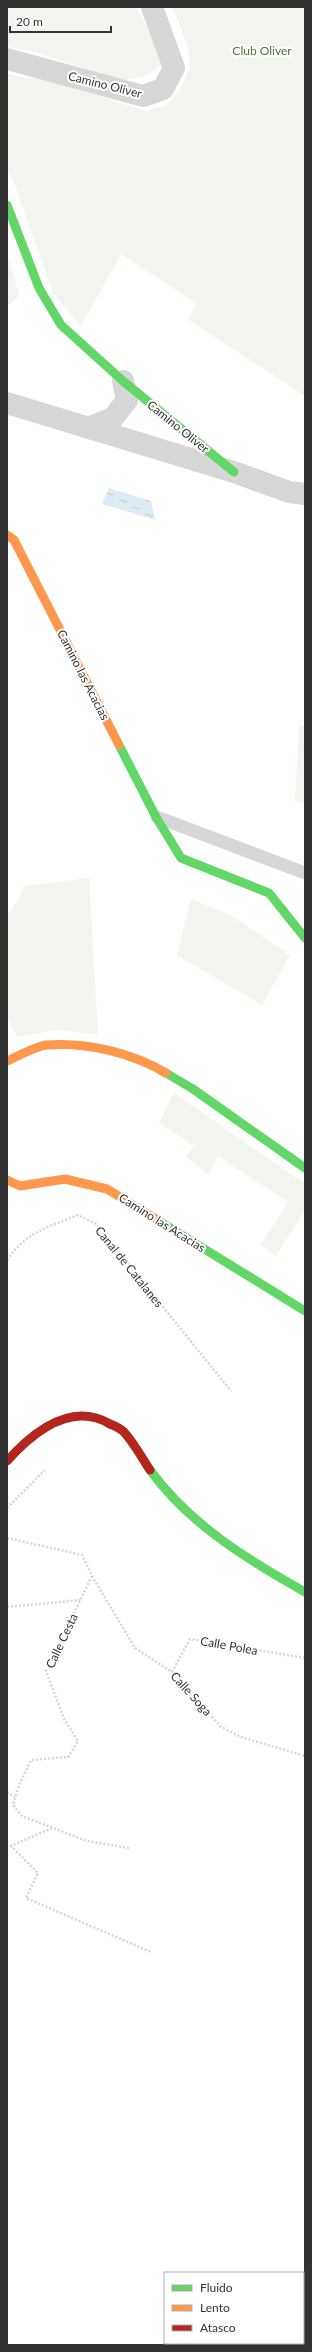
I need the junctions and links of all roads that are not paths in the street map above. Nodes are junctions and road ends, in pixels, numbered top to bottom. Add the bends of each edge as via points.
1 (152, 7) edge
2 (7, 59) edge
3 (7, 205) edge
4 (123, 381) junction
5 (7, 403) edge
6 (88, 428) junction
7 (234, 472) junction
8 (305, 494) edge
9 (7, 535) edge
10 (156, 817) junction
11 (305, 873) edge
12 (305, 938) edge
13 (7, 1061) edge
14 (305, 1168) edge
15 (7, 1180) edge
16 (305, 1311) edge
17 (7, 1461) edge
18 (305, 1592) edge

1 - 2 street, Camino Oliver via 174,68 163,89 156,92 143,96
3 - 4 street, Camino Oliver via 39,288 61,325
4 - 6 street via 127,400 113,418
4 - 7 street, Camino Oliver
5 - 6 street
6 - 7 street
7 - 8 street via 290,492
9 - 10 street, Camino las Acacias via 14,540
10 - 11 lane
10 - 12 street, Camino las Acacias via 181,858 269,893
13 - 14 street via 46,1045 98,1048 146,1061 194,1089
15 - 16 street, Camino las Acacias via 20,1186 65,1179 107,1189
17 - 18 street via 23,1443 50,1424 77,1415 102,1419 123,1431 162,1485 202,1525 255,1564

